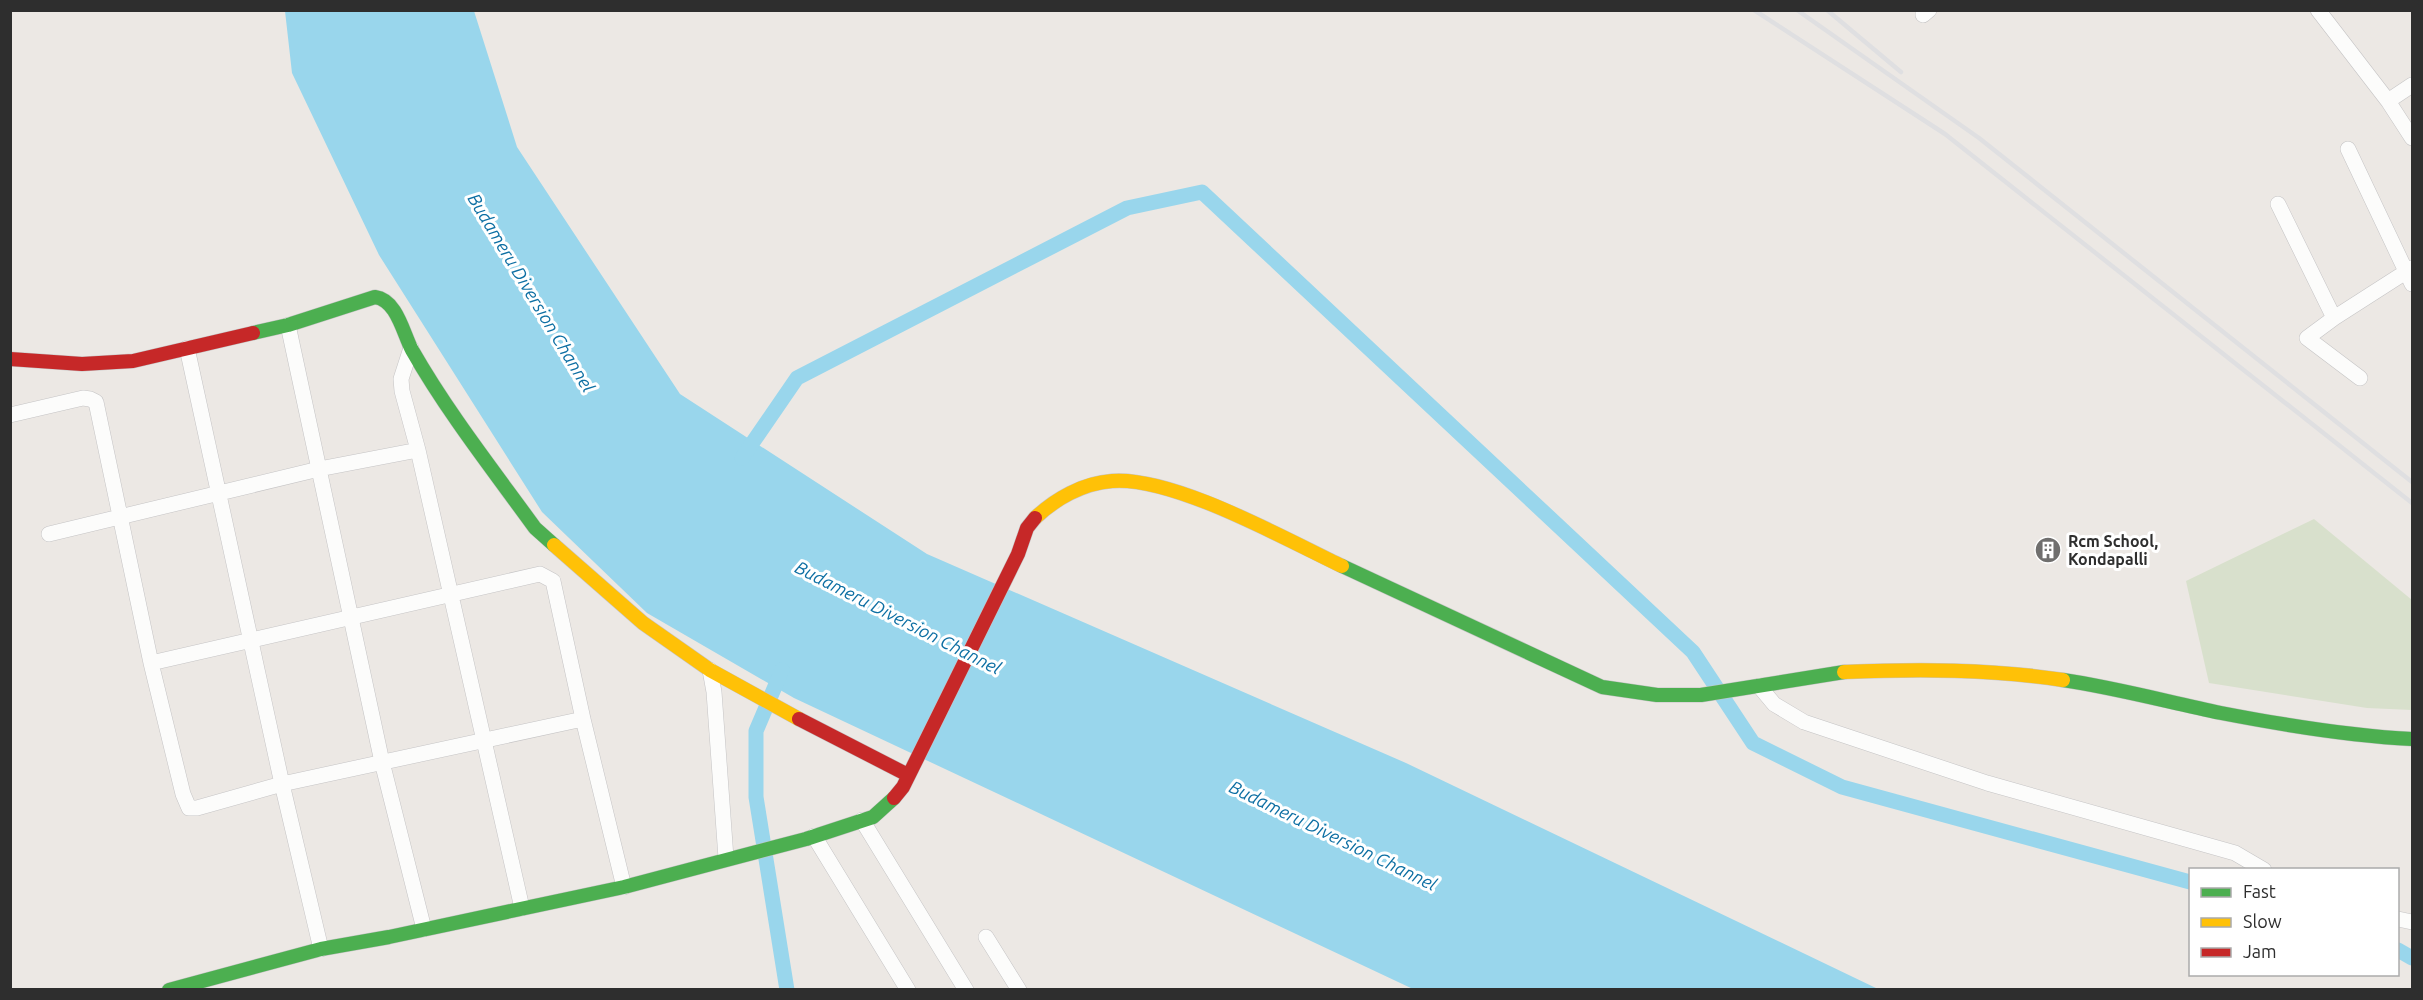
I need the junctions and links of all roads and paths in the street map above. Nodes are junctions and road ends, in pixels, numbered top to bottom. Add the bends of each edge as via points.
1 (2318, 10) edge
2 (2412, 85) edge
3 (2388, 101) junction
4 (2412, 138) edge
5 (2348, 149) dead end
6 (2278, 204) dead end
7 (2410, 275) edge
8 (2334, 318) junction
9 (288, 325) junction
10 (187, 348) junction
11 (411, 348) junction
12 (10, 359) edge
13 (2360, 378) dead end
14 (10, 415) edge
15 (418, 450) junction
16 (320, 469) junction
17 (220, 494) junction
18 (120, 517) junction
19 (49, 534) dead end
20 (450, 594) junction
21 (351, 617) junction
22 (251, 640) junction
23 (150, 663) junction
24 (710, 670) junction
25 (1759, 686) junction
26 (583, 719) junction
27 (2412, 739) edge
28 (483, 740) junction
29 (382, 762) junction
30 (908, 775) junction
31 (282, 784) junction
32 (862, 820) junction
33 (814, 836) junction
34 (730, 858) junction
35 (2261, 868) edge
36 (624, 887) junction
37 (522, 908) junction
38 (424, 929) junction
39 (986, 937) dead end
40 (321, 949) junction
41 (174, 989) edge
42 (909, 990) edge
43 (966, 990) edge
44 (1018, 990) edge

1 - 3 street
2 - 3 street
3 - 4 street
5 - 7 street
6 - 8 street
7 - 8 street
8 - 13 street via 2307,338
9 - 10 main road
9 - 11 main road via 375,297 383,298 392,307
9 - 16 street
10 - 12 main road via 134,361 82,364
10 - 17 street
11 - 15 street via 402,385
11 - 24 main road via 437,392 535,528 643,623
14 - 18 street via 83,398 96,402
15 - 16 street
15 - 20 street
16 - 17 street
16 - 21 street
17 - 18 street
17 - 22 street
18 - 19 street
18 - 23 street
20 - 21 street
20 - 26 street via 540,574 553,581
20 - 28 street
21 - 22 street
21 - 29 street
22 - 23 street
22 - 31 street
23 - 31 street via 189,808
24 - 30 main road
24 - 34 street
25 - 27 main road via 1836,672 1925,669 2030,675 2102,686 2245,717 2371,737
25 - 30 main road via 1701,695 1657,695 1602,687 1211,505 1156,487 1113,480 1074,491 1044,509 1028,528
25 - 35 street via 1774,704 1804,722 1987,783 2235,853
26 - 28 street
26 - 36 street
28 - 29 street
28 - 37 street
29 - 31 street
29 - 38 street
30 - 32 main road via 886,807
31 - 40 street
32 - 33 main road
32 - 43 street
33 - 34 main road
33 - 42 street
34 - 36 main road
36 - 37 main road
37 - 38 main road
38 - 40 main road
39 - 44 street
40 - 41 main road

